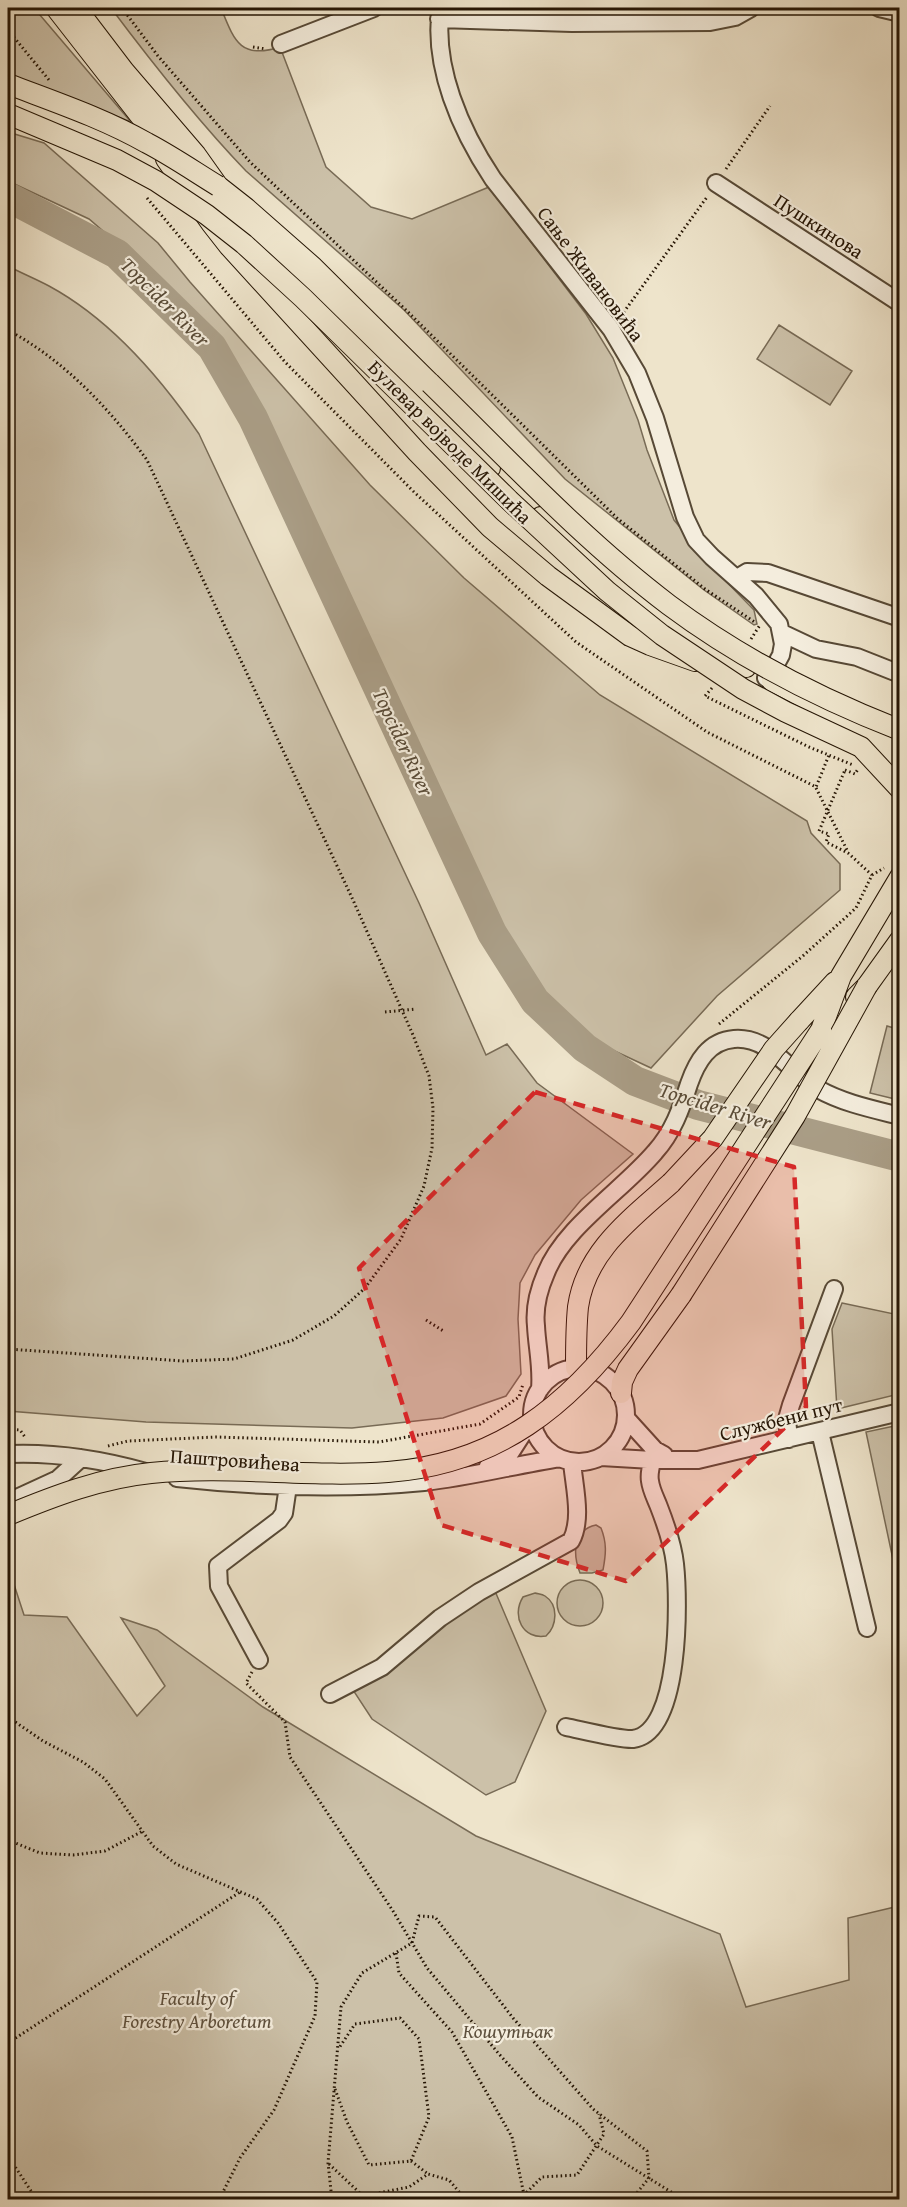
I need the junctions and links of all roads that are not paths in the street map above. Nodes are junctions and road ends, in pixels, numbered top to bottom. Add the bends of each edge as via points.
1 (56, 8) edge
2 (76, 8) edge
3 (374, 8) edge
4 (751, 8) edge
5 (879, 8) edge
6 (440, 13) edge
7 (900, 13) edge
8 (590, 15) edge
9 (280, 44) dead end
10 (8, 84) edge
11 (8, 114) edge
12 (145, 122) junction
13 (719, 178) road end
14 (218, 186) junction
15 (900, 303) edge
16 (737, 578) junction
17 (900, 618) edge
18 (782, 633) junction
19 (703, 663) junction
20 (746, 667) joint
21 (900, 674) edge
22 (768, 679) junction
23 (900, 730) edge
24 (900, 742) edge
25 (860, 757) junction
26 (900, 762) edge
27 (900, 789) edge
28 (900, 877) edge
29 (900, 940) edge
30 (841, 976) junction
31 (867, 986) junction
32 (821, 1030) junction
33 (900, 1116) edge
34 (834, 1289) dead end
35 (538, 1342) junction
36 (568, 1370) junction
37 (540, 1389) junction
38 (621, 1394) junction
39 (900, 1412) edge
40 (626, 1418) junction
41 (532, 1419) junction
42 (820, 1432) junction
43 (789, 1439) junction
44 (8, 1454) edge
45 (653, 1455) junction
46 (601, 1457) junction
47 (81, 1458) junction
48 (566, 1460) junction
49 (462, 1476) junction
50 (288, 1486) junction
51 (8, 1502) edge
52 (8, 1515) edge
53 (867, 1628) dead end
54 (260, 1660) road end
55 (330, 1694) dead end
56 (566, 1727) dead end

1 - 12 main road
2 - 14 main road
3 - 9 street
4 - 8 street via 735,17 710,22
5 - 7 street
6 - 8 street via 572,23
6 - 16 street, Сање Живановића via 438,34 462,123 493,179 611,329 637,373 696,540
10 - 14 main road, Булевар војводе Мишића, bridge via 120,129
11 - 19 main road, Булевар војводе Мишића, bridge via 117,160 182,197 230,232 311,305 556,546 637,616
12 - 19 main road, bridge via 211,224 490,527 630,636
12 - 20 main road via 228,210 585,557 672,622
13 - 15 street, Пушкинова
14 - 23 main road, Булевар војводе Мишића, bridge via 313,267 537,488 639,580 712,635 775,673
16 - 17 street via 747,572 768,573
16 - 18 street, Сање Живановића via 770,612
18 - 21 street via 816,649 856,657
18 - 22 street via 781,655
19 - 25 main road, Булевар војводе Мишића, bridge
20 - 22 street
22 - 24 main road via 862,728
25 - 26 main road, Булевар војводе Мишића
25 - 27 main road, bridge
28 - 30 main road
29 - 31 main road
30 - 32 main road
30 - 36 main road, bridge via 774,1049 713,1138 613,1235 590,1268 578,1307
31 - 32 main road, bridge
31 - 38 main road, bridge via 795,1116 681,1295 628,1369
32 - 52 main road, bridge via 620,1337 570,1393 524,1429 458,1459 409,1470 150,1473 94,1484
33 - 35 street via 816,1088 761,1043 726,1041 713,1046 699,1061 668,1136 580,1226 547,1269 537,1301
34 - 43 street via 791,1405 787,1419
35 - 36 street
35 - 37 street
36 - 37 street
36 - 38 street via 589,1369 604,1375
37 - 41 street via 533,1403
38 - 40 street
39 - 42 street, Службени пут
40 - 45 street
40 - 46 street via 619,1441
41 - 48 street via 541,1443
41 - 49 street, Паштровићева via 511,1452 500,1461
42 - 43 street, Службени пут
42 - 53 street
43 - 45 street, Службени пут via 698,1460 673,1461
44 - 47 street, Паштровићева
45 - 46 street, Службени пут
45 - 56 street via 650,1481 675,1561 677,1583 678,1626 666,1705 649,1733 633,1739
46 - 48 street via 590,1461
47 - 50 street, Паштровићева via 163,1476
47 - 51 street via 58,1479
48 - 49 street, Паштровићева
48 - 55 street via 577,1518 571,1541 432,1623 382,1667
49 - 50 street, Паштровићева via 381,1485
50 - 54 street via 284,1513 279,1520 218,1566 219,1586

